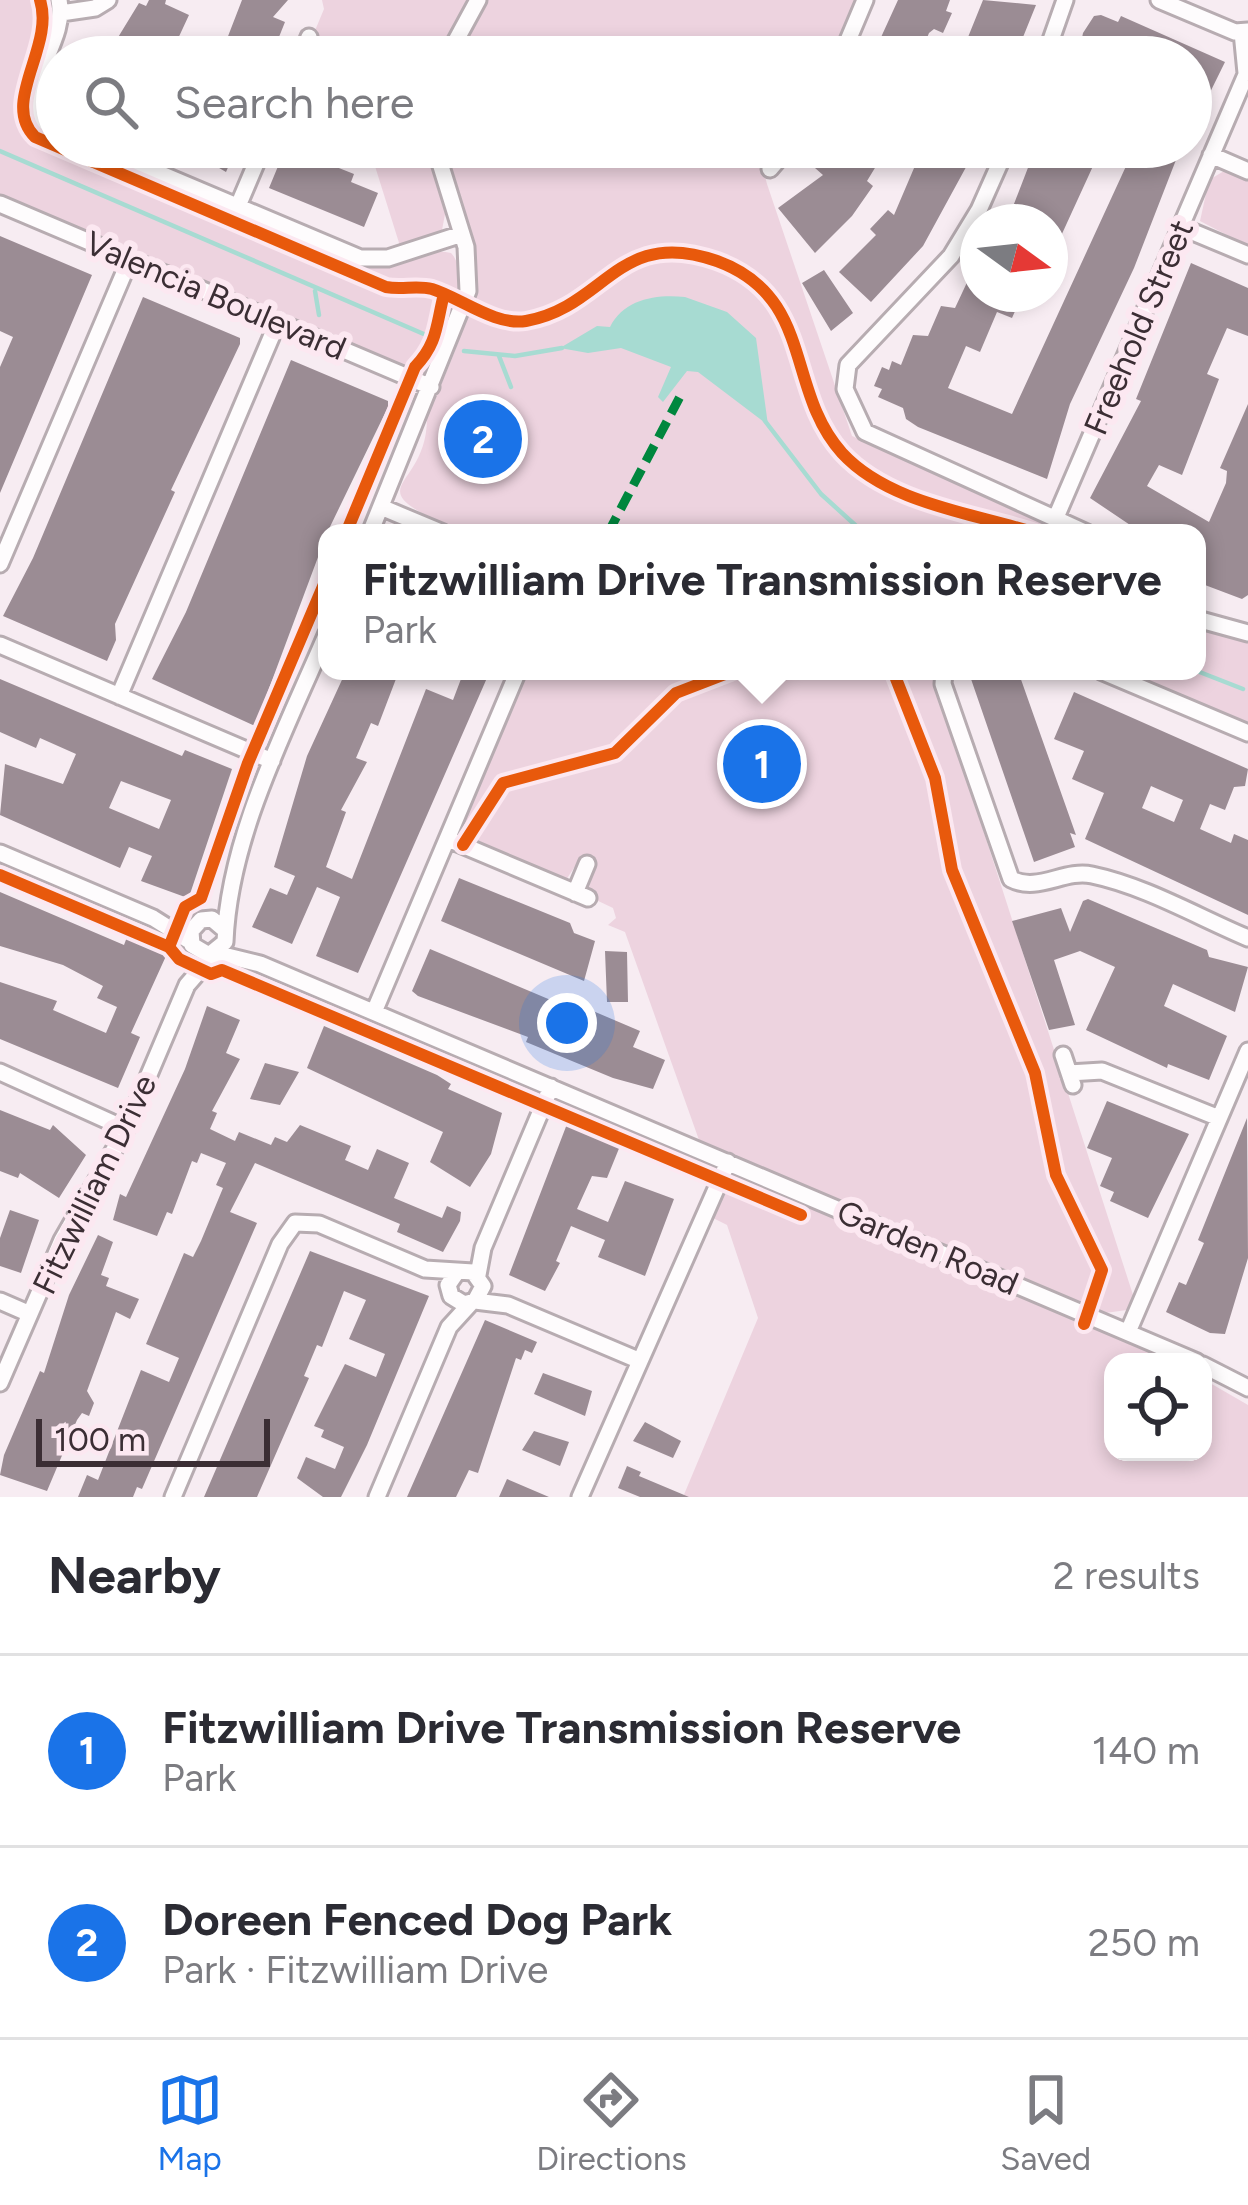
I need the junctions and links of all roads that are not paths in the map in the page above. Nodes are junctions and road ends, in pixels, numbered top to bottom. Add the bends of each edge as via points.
1 (108, 0) edge
2 (478, 0) edge
3 (865, 0) edge
4 (1065, 0) edge
5 (1076, 0) edge
6 (1159, 0) edge
7 (60, 6) edge
8 (1061, 20) junction
9 (1245, 32) edge
10 (51, 36) edge
11 (458, 36) edge
12 (850, 36) edge
13 (1054, 36) edge
14 (1247, 72) edge
15 (1212, 153) edge
16 (1212, 155) edge
17 (147, 168) edge
18 (254, 168) edge
19 (442, 168) edge
20 (997, 168) edge
21 (1205, 168) edge
22 (1248, 170) edge
23 (0, 204) edge
24 (238, 206) junction
25 (1180, 227) junction
26 (462, 234) junction
27 (1248, 255) edge
28 (130, 259) junction
29 (278, 321) junction
30 (431, 387) junction
31 (381, 507) junction
32 (1057, 515) junction
33 (374, 524) edge
34 (422, 524) edge
35 (1072, 524) edge
36 (0, 564) edge
37 (1206, 621) edge
38 (1248, 632) edge
39 (0, 645) edge
40 (318, 654) edge
41 (514, 680) edge
42 (943, 680) edge
43 (1122, 680) edge
44 (119, 696) junction
45 (1248, 734) edge
46 (272, 761) junction
47 (448, 839) junction
48 (0, 854) edge
49 (587, 864) dead end
50 (232, 882) junction
51 (153, 919) junction
52 (199, 921) junction
53 (225, 931) junction
54 (1248, 938) edge
55 (191, 944) junction
56 (214, 954) junction
57 (260, 964) junction
58 (187, 985) junction
59 (374, 1012) junction
60 (1063, 1055) dead end
61 (1246, 1062) edge
62 (0, 1072) edge
63 (551, 1087) junction
64 (1220, 1118) junction
65 (126, 1129) junction
66 (724, 1160) junction
67 (425, 1269) junction
68 (470, 1275) junction
69 (450, 1293) junction
70 (0, 1301) edge
71 (472, 1302) junction
72 (508, 1305) junction
73 (30, 1314) junction
74 (449, 1327) junction
75 (1128, 1332) junction
76 (1177, 1353) edge
77 (638, 1360) junction
78 (1212, 1369) edge
79 (1226, 1376) junction
80 (1248, 1377) edge
81 (0, 1383) edge
82 (1248, 1388) edge
83 (173, 1497) edge
84 (377, 1497) edge
85 (580, 1497) edge

1 - 7 street via 94,8
2 - 11 street
3 - 12 street
4 - 8 street
5 - 8 street
6 - 9 street
7 - 10 street
8 - 13 street
9 - 14 street, Freehold Street
14 - 15 street, Freehold Street
16 - 22 street
17 - 24 street
18 - 24 street
19 - 26 street
20 - 32 street via 951,256 848,365 844,380 865,432
21 - 25 street, Freehold Street
23 - 28 street, Valencia Boulevard
24 - 26 street via 369,260
25 - 27 street
25 - 32 street, Freehold Street
26 - 30 street via 469,275
28 - 29 street, Valencia Boulevard
28 - 36 street
29 - 30 street, Valencia Boulevard
29 - 44 street
30 - 31 street
31 - 33 street
31 - 34 street
32 - 35 street
37 - 38 street
39 - 44 street
40 - 46 street
41 - 47 street
42 - 54 street via 1011,880 1100,877
43 - 45 street
44 - 46 street
46 - 50 street
47 - 49 street via 581,896
47 - 59 street
48 - 51 street
50 - 52 street
50 - 53 street
51 - 52 street
51 - 55 street
52 - 53 street via 218,921
52 - 55 street, Fitzwilliam Drive
53 - 56 street, Fitzwilliam Drive
53 - 57 street, Garden Road
55 - 56 street, Garden Road
55 - 58 street, Fitzwilliam Drive
56 - 57 street, Garden Road
56 - 58 street, Fitzwilliam Drive
57 - 59 street, Garden Road
58 - 65 street, Fitzwilliam Drive
59 - 63 street, Garden Road
60 - 64 street via 1071,1079 1102,1071
61 - 64 street
62 - 65 street
63 - 66 street, Garden Road
63 - 68 street
64 - 75 street
65 - 73 street, Fitzwilliam Drive
66 - 75 street, Garden Road
66 - 77 street
67 - 68 street
67 - 69 street
67 - 83 street via 319,1224 296,1223
68 - 69 street
68 - 71 street
68 - 72 street
69 - 71 street
69 - 74 street
70 - 73 street
71 - 72 street
71 - 74 street
72 - 77 street
73 - 81 street, Fitzwilliam Drive
74 - 84 street
75 - 76 street, Garden Road
77 - 85 street
78 - 79 street, Garden Road
79 - 80 street, Garden Road
79 - 82 street, Garden Road

